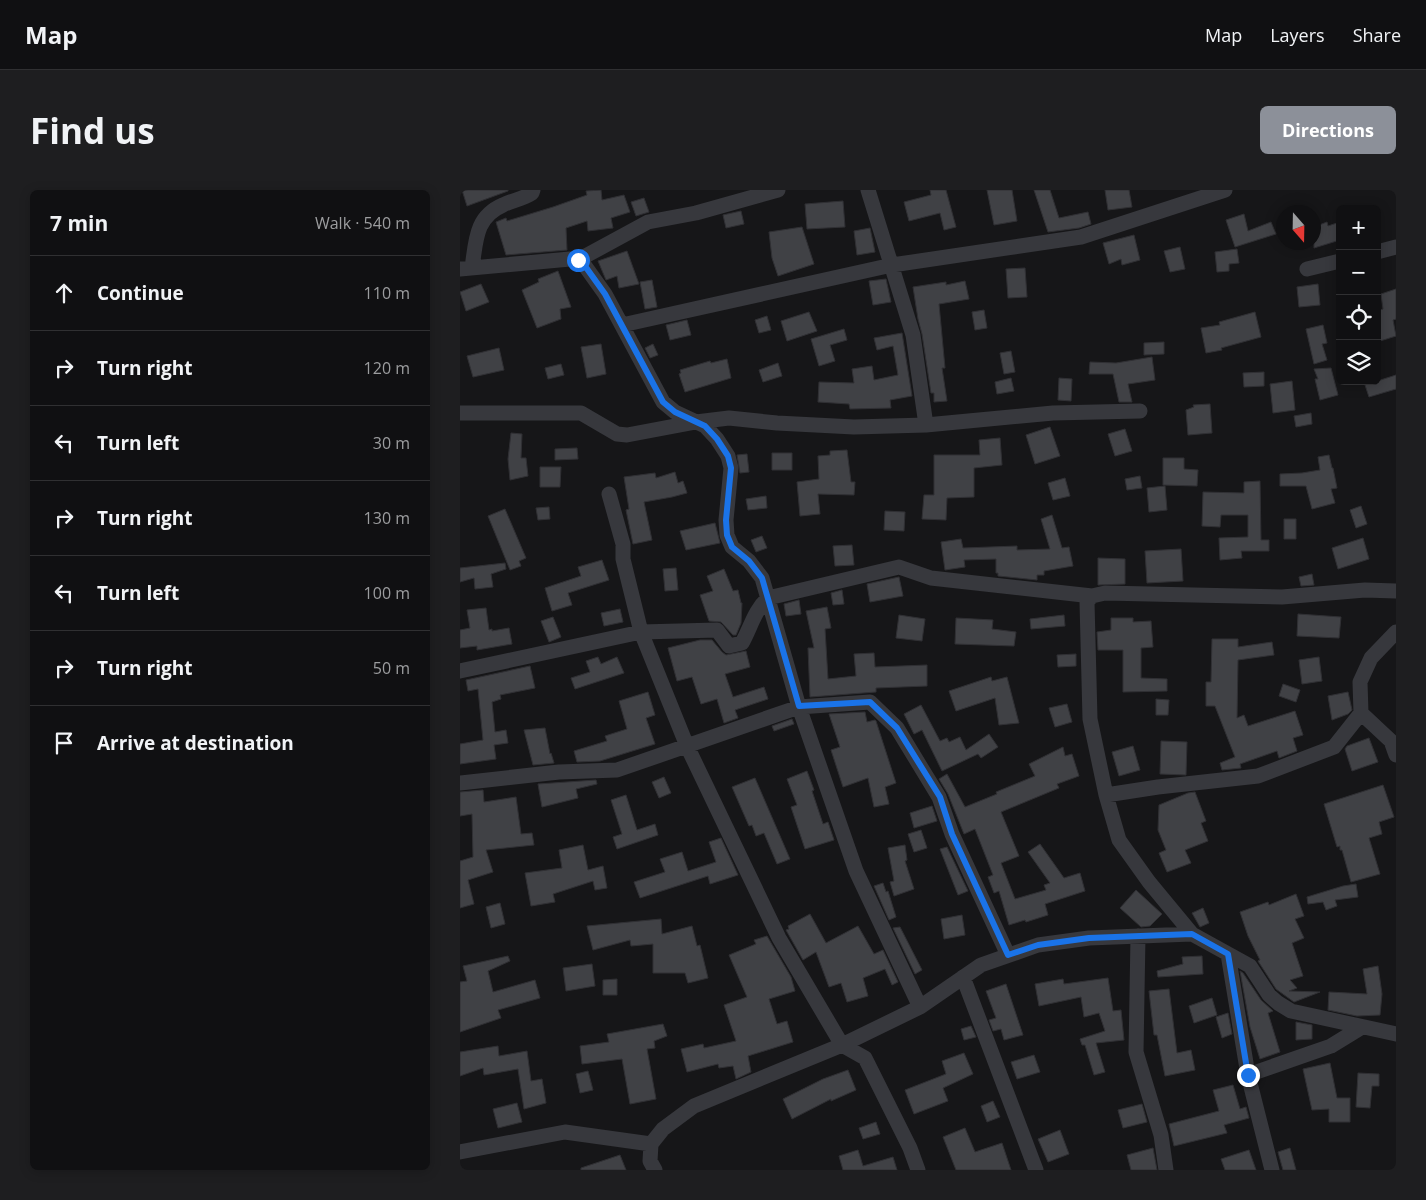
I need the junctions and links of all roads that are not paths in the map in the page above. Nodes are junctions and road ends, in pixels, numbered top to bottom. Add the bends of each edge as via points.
1 (533, 190) edge
2 (778, 190) edge
3 (868, 190) edge
4 (1225, 190) edge
5 (1396, 248) edge
6 (1381, 251) edge
7 (578, 260) junction
8 (1336, 262) edge
9 (892, 265) junction
10 (466, 268) edge
11 (1307, 270) dead end
12 (622, 326) junction
13 (1140, 410) dead end
14 (460, 413) edge
15 (696, 422) junction
16 (926, 425) junction
17 (610, 494) dead end
18 (1396, 591) edge
19 (1092, 596) junction
20 (768, 598) junction
21 (641, 632) junction
22 (1396, 632) edge
23 (460, 671) edge
24 (799, 706) junction
25 (1361, 713) junction
26 (687, 746) junction
27 (1396, 755) edge
28 (460, 783) edge
29 (1106, 796) junction
30 (1192, 934) junction
31 (1138, 936) junction
32 (1228, 954) junction
33 (1008, 955) junction
34 (963, 977) junction
35 (920, 1007) junction
36 (1362, 1027) junction
37 (1396, 1034) edge
38 (842, 1045) junction
39 (1248, 1075) junction
40 (651, 1144) junction
41 (460, 1152) edge
42 (655, 1170) edge
43 (918, 1170) edge
44 (1036, 1170) edge
45 (1166, 1170) edge
46 (1272, 1170) edge

1 - 10 street via 526,198 502,205 484,217
2 - 7 street via 696,213 648,222
3 - 9 street
4 - 9 street via 1081,237
5 - 6 street
7 - 10 street
7 - 12 street via 605,294
8 - 11 street
9 - 12 street
9 - 16 street via 913,335
12 - 15 street via 663,402
13 - 16 street via 1053,413
14 - 15 street via 582,413 617,434 627,435
15 - 16 street via 729,418 854,428
15 - 20 street via 705,426 728,456 731,468 727,535 732,547 762,578
17 - 21 street
18 - 19 street via 1365,590 1282,597
19 - 20 street via 931,578 899,567
19 - 29 street via 1087,602 1090,719
20 - 21 street via 758,608 742,643 729,646 717,630
20 - 24 street
21 - 23 street
21 - 26 street
22 - 25 street via 1370,658 1360,682
24 - 26 street
24 - 33 street via 870,702 897,728 940,797 952,834
24 - 35 street via 856,871
25 - 27 street via 1392,741
25 - 29 street via 1334,747 1258,776
26 - 28 street via 617,770 559,772
26 - 38 street via 779,938
29 - 30 street via 1119,840 1148,882
30 - 31 street
30 - 32 street
31 - 33 street via 1038,945
31 - 45 street via 1136,1052 1161,1136
32 - 36 street via 1250,966 1269,995 1291,1011
32 - 39 street
33 - 34 street via 981,964
34 - 35 street
34 - 44 street
35 - 38 street
36 - 37 street
36 - 39 street via 1331,1046
38 - 40 street via 694,1106 664,1129
38 - 43 street via 865,1058
39 - 46 street
40 - 41 street via 565,1132
40 - 42 street via 650,1161

